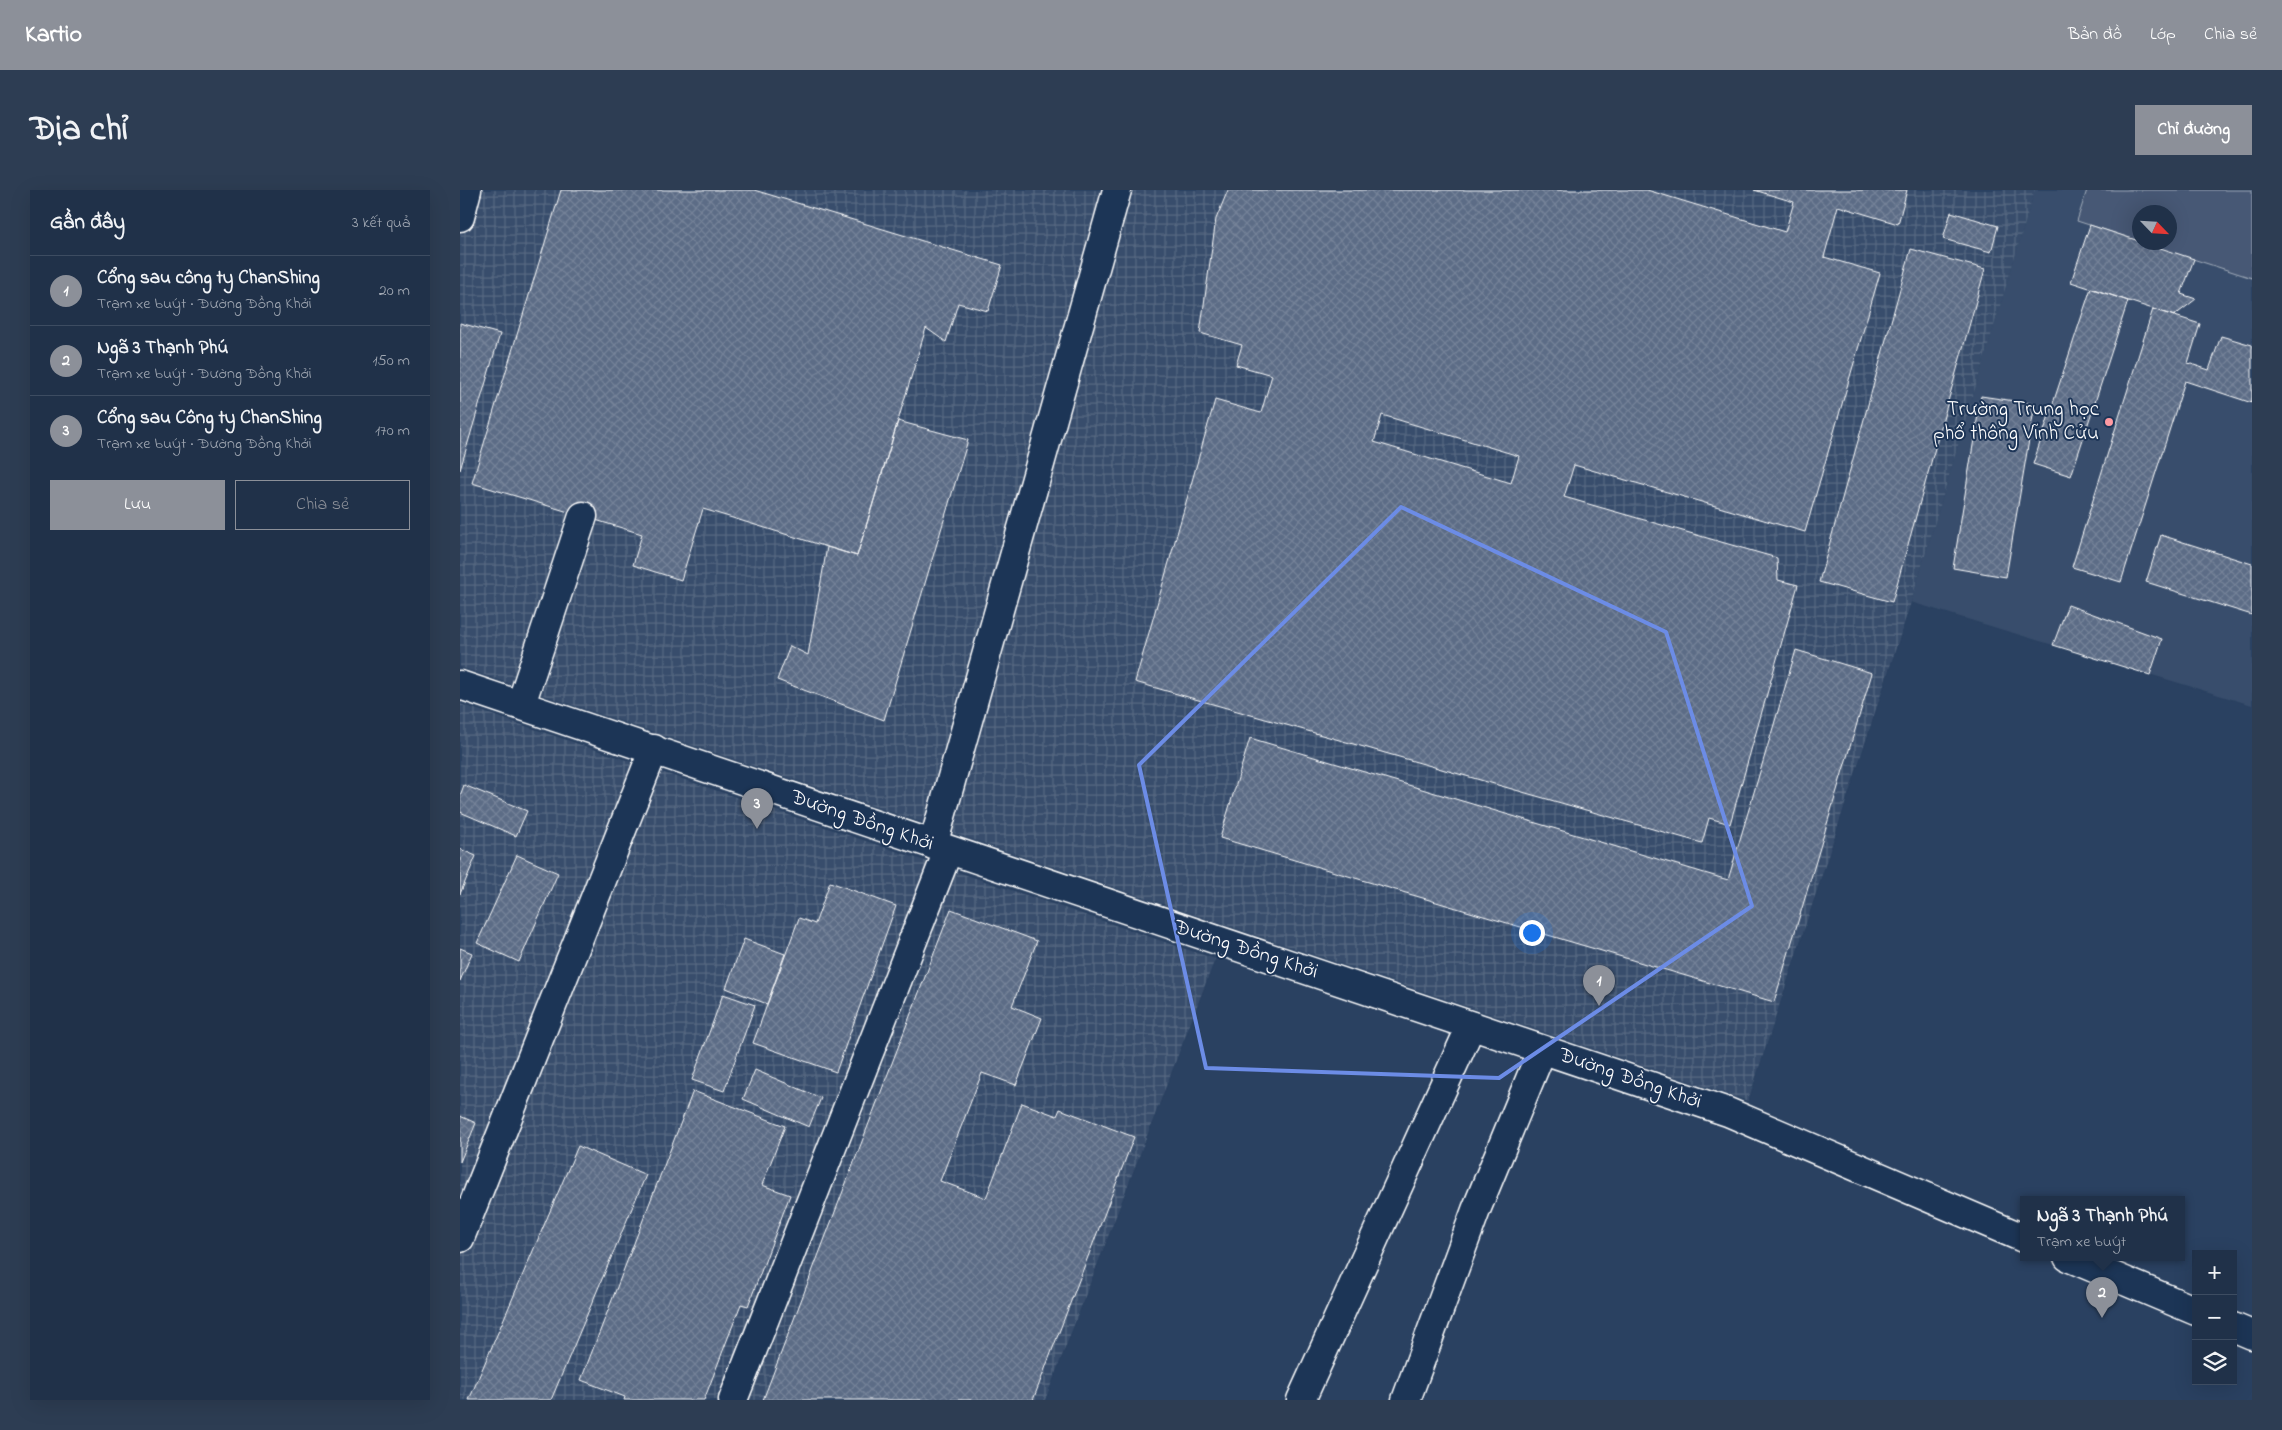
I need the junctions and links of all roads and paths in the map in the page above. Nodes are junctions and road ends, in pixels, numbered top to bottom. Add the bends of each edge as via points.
1 (467, 190) edge
2 (1117, 190) edge
3 (460, 217) edge
4 (583, 516) dead end
5 (460, 685) edge
6 (521, 704) junction
7 (654, 749) junction
8 (941, 848) junction
9 (1471, 1026) junction
10 (1542, 1050) junction
11 (2020, 1237) edge
12 (460, 1238) edge
13 (2077, 1261) edge
14 (2192, 1309) edge
15 (2237, 1329) edge
16 (2252, 1335) edge
17 (733, 1400) edge
18 (1301, 1400) edge
19 (1406, 1400) edge

1 - 3 main road
2 - 8 main road
4 - 6 main road
5 - 6 main road, Đường Đồng Khởi
6 - 7 main road, Đường Đồng Khởi
7 - 8 main road, Đường Đồng Khởi
7 - 12 main road
8 - 9 main road, Đường Đồng Khởi
8 - 17 main road
9 - 10 main road, Đường Đồng Khởi
9 - 18 main road
10 - 11 main road, Đường Đồng Khởi via 1728,1112
10 - 19 main road via 1476,1210
13 - 14 main road
15 - 16 main road

